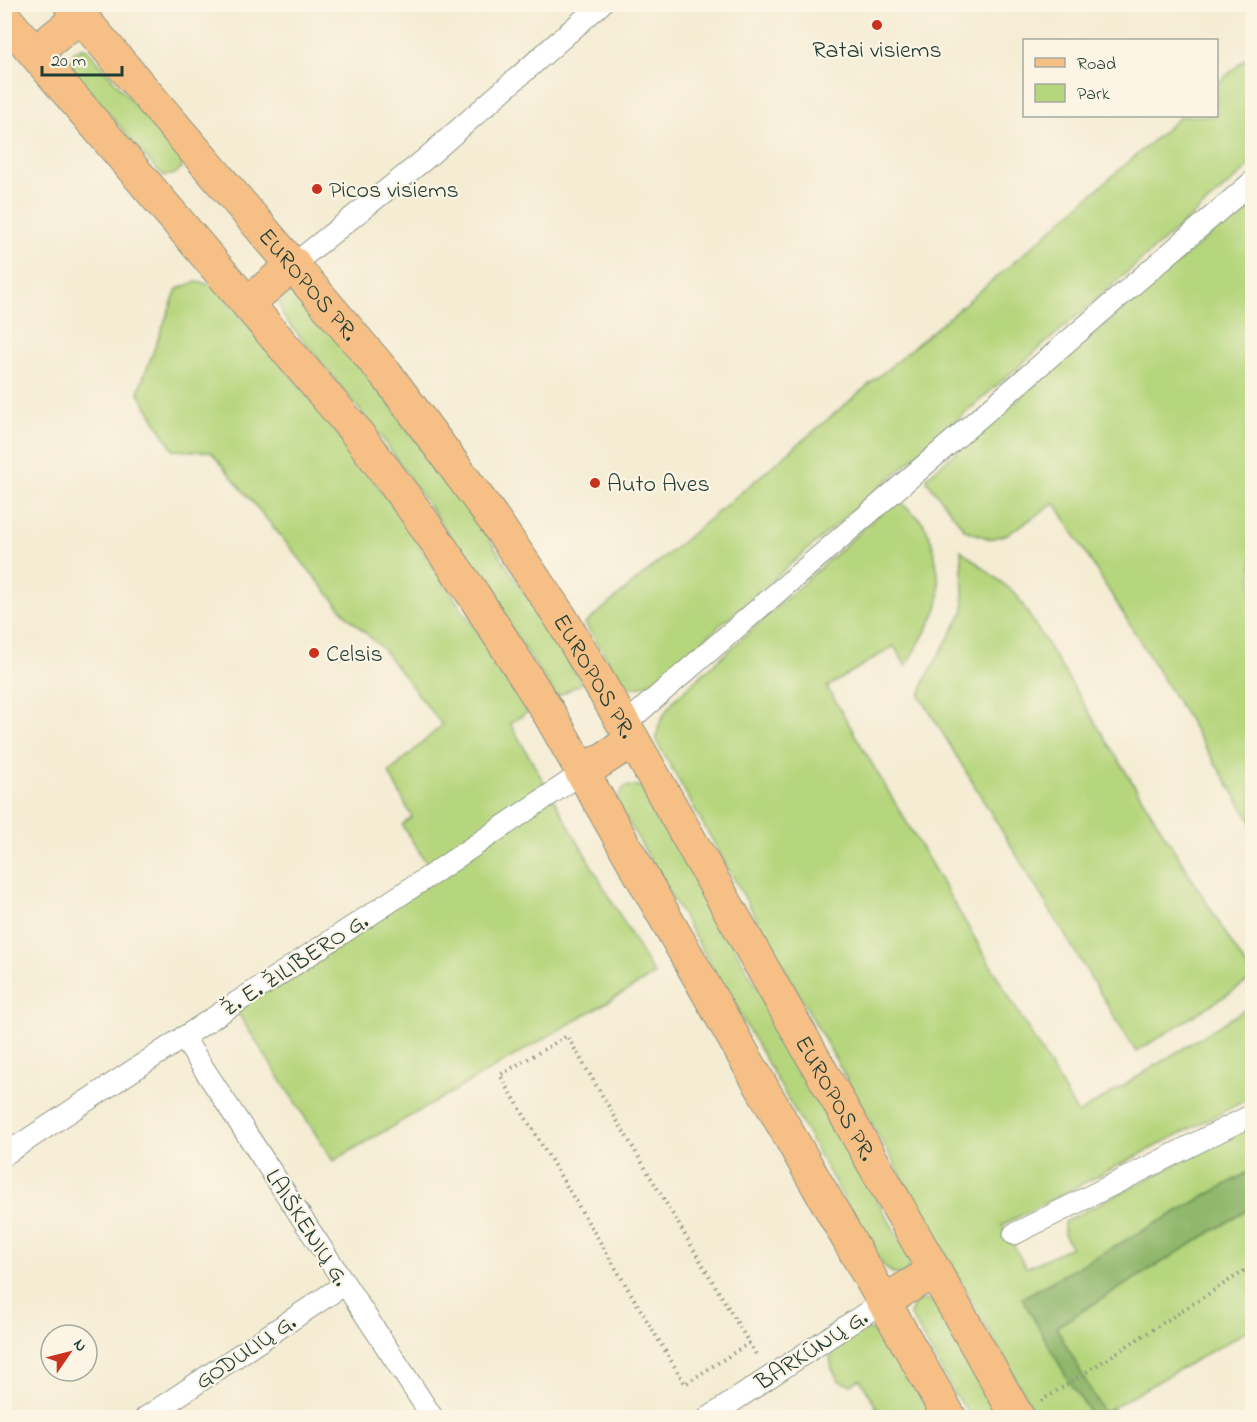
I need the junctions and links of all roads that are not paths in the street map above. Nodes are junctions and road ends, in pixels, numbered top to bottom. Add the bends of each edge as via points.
1 (601, 4) edge
2 (75, 10) edge
3 (4, 17) edge
4 (35, 53) junction
5 (1252, 182) edge
6 (294, 264) junction
7 (248, 303) junction
8 (629, 733) junction
9 (582, 773) junction
10 (183, 1037) junction
11 (1252, 1115) edge
12 (4, 1155) edge
13 (1014, 1234) dead end
14 (935, 1271) junction
15 (345, 1284) junction
16 (884, 1301) junction
17 (1018, 1417) edge
18 (145, 1418) edge
19 (433, 1418) edge
20 (708, 1418) edge
21 (950, 1418) edge

1 - 6 street via 424,160
2 - 4 main road
2 - 6 main road, EUROPOS PR.
3 - 4 main road
4 - 7 main road
5 - 8 street
6 - 7 main road
6 - 8 main road, EUROPOS PR. via 389,378 492,516 561,618
7 - 9 main road via 413,508 550,715
8 - 9 main road
8 - 14 main road, EUROPOS PR.
9 - 10 street, Ž. E. ŽILIBERO G.
9 - 16 main road
10 - 12 street, Ž. E. ŽILIBERO G.
10 - 15 street, LAIŠKENIŲ G.
11 - 13 street
14 - 16 main road
14 - 17 main road, EUROPOS PR.
15 - 18 street, GODULIŲ G.
15 - 19 street, LAIŠKENIŲ G.
16 - 20 street, BARKŪNŲ G.
16 - 21 main road

